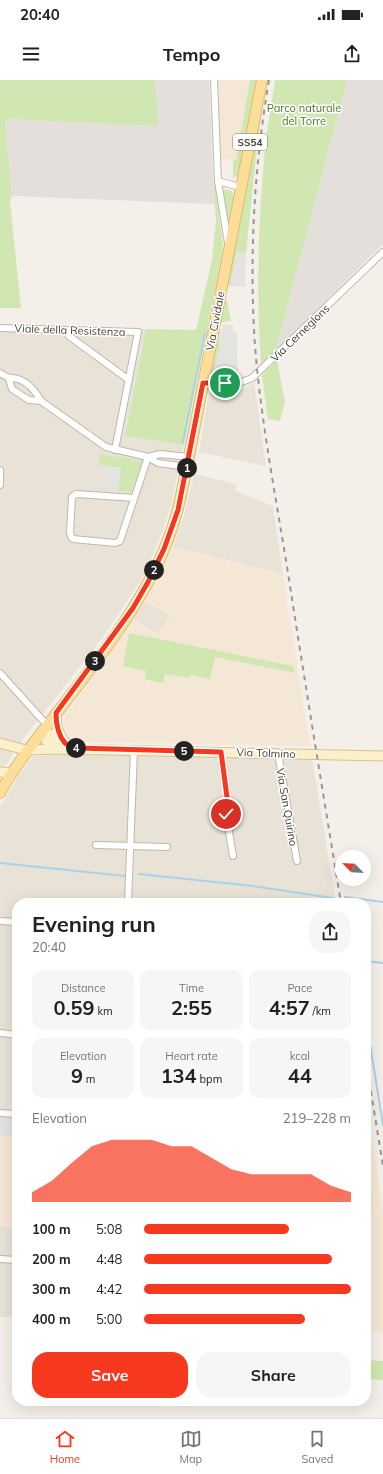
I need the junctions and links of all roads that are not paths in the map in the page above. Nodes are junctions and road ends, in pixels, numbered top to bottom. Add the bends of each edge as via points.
1 (214, 80) edge
2 (262, 80) edge
3 (218, 181) junction
4 (240, 187) junction
5 (229, 250) junction
6 (383, 252) edge
7 (0, 328) edge
8 (69, 336) dead end
9 (0, 373) edge
10 (9, 379) junction
11 (129, 380) junction
12 (203, 383) junction
13 (41, 401) junction
14 (115, 450) junction
15 (148, 457) junction
16 (188, 462) junction
17 (0, 470) edge
18 (0, 485) edge
19 (134, 498) junction
20 (0, 673) edge
21 (56, 713) junction
22 (44, 728) junction
23 (0, 743) edge
24 (62, 746) junction
25 (26, 750) junction
26 (134, 750) junction
27 (221, 752) junction
28 (278, 753) junction
29 (383, 756) edge
30 (0, 772) edge
31 (11, 773) junction
32 (0, 793) edge
33 (96, 845) dead end
34 (130, 846) junction
35 (167, 847) dead end
36 (233, 856) dead end
37 (297, 860) dead end
38 (128, 898) edge
39 (0, 921) edge
40 (12, 922) edge
41 (0, 1034) edge
42 (12, 1035) edge
43 (0, 1113) edge
44 (12, 1114) edge
45 (0, 1259) edge
46 (12, 1260) edge

1 - 3 street, Via Cividale
2 - 4 main road, Via Cividale / SS54
3 - 4 street
3 - 5 street, Via Cividale
4 - 5 main road, Via Cividale / SS54
5 - 12 main road, Via Cividale / SS54
6 - 12 street, Via Cerneglons via 252,378 239,383
7 - 11 street, Viale della Resistenza via 138,332
8 - 11 street, Viale della Resistenza
9 - 10 street
10 - 13 street via 19,379 36,391
10 - 13 street via 12,389 29,400
11 - 14 street, Viale della Resistenza
12 - 16 main road, Via Cividale
13 - 14 street via 102,444
14 - 15 street
15 - 16 street via 158,462
15 - 16 street via 160,454
15 - 19 street
16 - 21 main road, Via Cividale via 174,524 148,582 125,620
17 - 18 street
19 - 19 street via 74,495 71,537 80,540 118,542
20 - 22 street
21 - 22 main road, Via Cividale
21 - 24 street
22 - 24 street, Via Tolmino
22 - 25 main road, Via Cividale
23 - 25 street, Via Tolmino
24 - 25 street, Via Tolmino
24 - 26 street, Via Tolmino
25 - 31 main road, Via Cividale
26 - 27 street, Via Tolmino
26 - 34 street
27 - 28 street, Via Tolmino
27 - 36 street via 227,797 226,814
28 - 29 street, Via Tolmino
28 - 37 street, Via San Quirino
30 - 31 street
31 - 32 main road, Via Cividale
33 - 34 street
34 - 35 street
34 - 38 street
39 - 40 street
41 - 42 street
43 - 44 street
45 - 46 street

